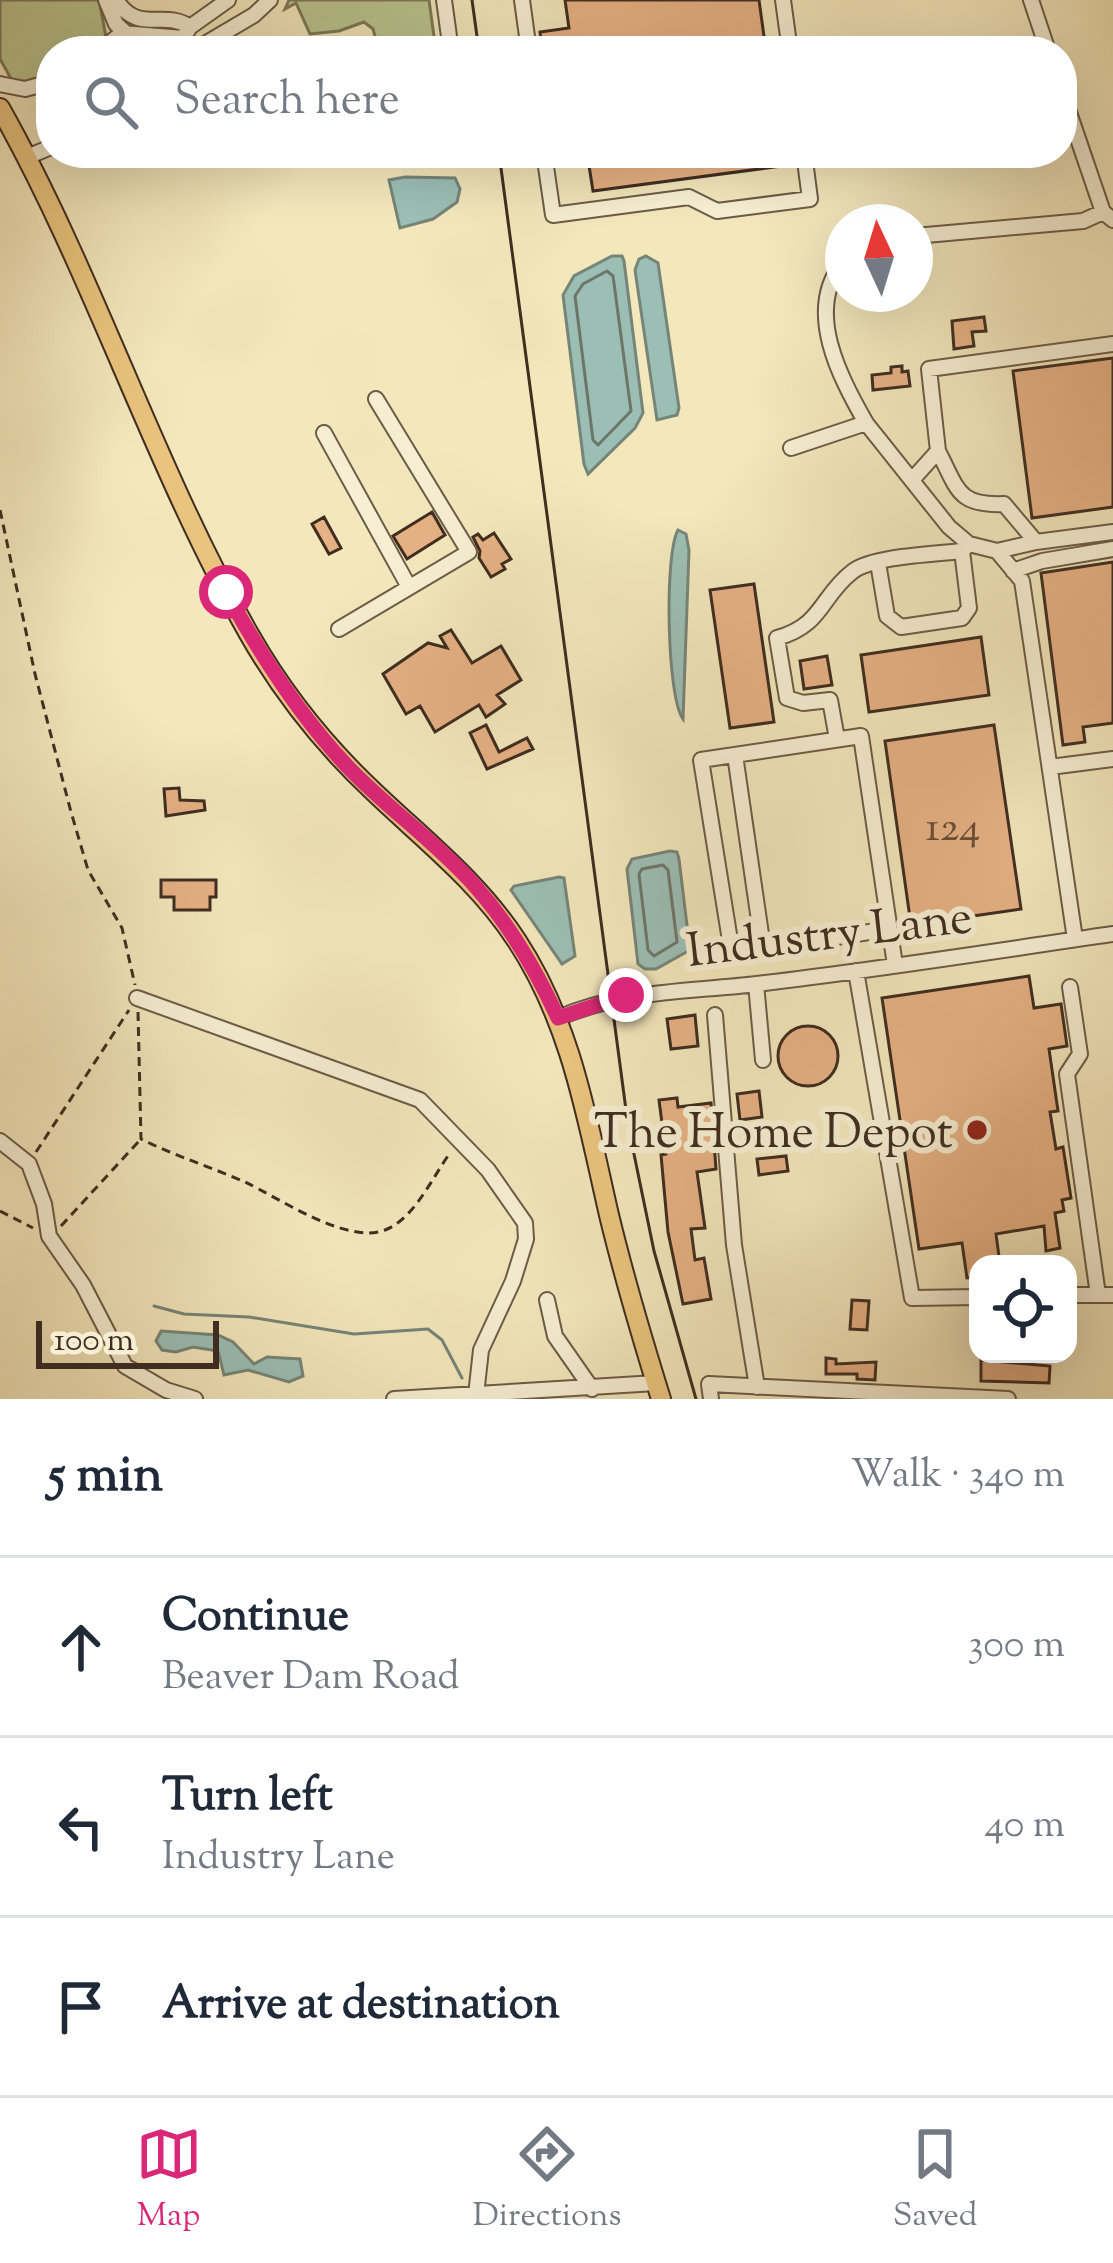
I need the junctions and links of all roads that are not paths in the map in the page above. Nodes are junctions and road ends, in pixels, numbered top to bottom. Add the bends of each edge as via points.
1 (106, 0) edge
2 (116, 0) edge
3 (228, 0) edge
4 (270, 0) edge
5 (444, 0) edge
6 (522, 0) edge
7 (783, 0) edge
8 (1031, 0) edge
9 (190, 27) junction
10 (122, 33) junction
11 (118, 36) edge
12 (126, 36) edge
13 (159, 36) edge
14 (184, 36) edge
15 (218, 36) edge
16 (450, 36) edge
17 (527, 36) edge
18 (788, 36) edge
19 (1043, 36) edge
20 (0, 84) edge
21 (36, 86) edge
22 (0, 108) edge
23 (1077, 132) edge
24 (36, 153) edge
25 (27, 157) junction
26 (546, 168) edge
27 (806, 168) edge
28 (1108, 216) edge
29 (933, 234) edge
30 (828, 312) edge
31 (1113, 344) edge
32 (376, 399) dead end
33 (866, 423) junction
34 (324, 433) dead end
35 (790, 448) dead end
36 (938, 451) junction
37 (912, 480) junction
38 (1113, 532) edge
39 (1036, 542) junction
40 (966, 547) junction
41 (1113, 549) edge
42 (997, 551) junction
43 (878, 562) junction
44 (1013, 571) junction
45 (410, 587) junction
46 (339, 628) dead end
47 (837, 739) junction
48 (735, 755) junction
49 (1113, 759) edge
50 (1049, 767) junction
51 (890, 929) junction
52 (1113, 934) edge
53 (1075, 939) junction
54 (764, 949) junction
55 (895, 965) junction
56 (856, 971) junction
57 (756, 984) junction
58 (1070, 987) dead end
59 (137, 998) road end
60 (715, 1015) dead end
61 (558, 1018) junction
62 (763, 1060) dead end
63 (0, 1141) edge
64 (1106, 1295) edge
65 (969, 1297) edge
66 (547, 1300) dead end
67 (757, 1387) junction
68 (592, 1390) junction
69 (659, 1391) edge
70 (710, 1392) edge
71 (476, 1395) junction
72 (195, 1399) edge
73 (394, 1399) edge
74 (1008, 1399) edge

1 - 10 street
2 - 9 street via 138,20
3 - 9 street
4 - 15 street
5 - 16 street
6 - 17 street
7 - 18 street
8 - 19 street
9 - 14 street
10 - 11 street
10 - 12 street
10 - 13 street
20 - 21 street
22 - 25 main road
23 - 28 street
24 - 25 street
25 - 61 main road via 252,639 332,748 496,912
26 - 27 street via 553,215 689,197 717,211 810,199
28 - 29 street
30 - 33 street via 830,350
31 - 36 street via 929,369
32 - 45 street via 469,553
33 - 35 street
33 - 37 street
34 - 45 street
36 - 37 street
36 - 39 street via 961,496 1004,504
37 - 40 street
38 - 39 street
39 - 42 street
40 - 42 street
40 - 43 street
40 - 43 street via 969,608 962,618 901,627 887,616
41 - 44 street
42 - 44 street
43 - 47 street via 852,571 807,626 777,638 788,698 830,700
44 - 50 street via 1022,581
45 - 46 street
47 - 48 street
47 - 51 street via 861,736
48 - 54 street
48 - 54 street via 701,760 732,953
49 - 50 street
50 - 53 street
51 - 54 street
51 - 55 street
52 - 53 street, Industry Lane
53 - 55 street, Industry Lane
55 - 56 street, Industry Lane
56 - 57 street, Industry Lane
56 - 65 street via 912,1298
57 - 61 street, Industry Lane via 626,995
57 - 62 street
58 - 64 street via 1080,1054 1067,1074
59 - 71 street via 420,1100 488,1169 525,1223 526,1239 482,1351
60 - 67 street via 734,1245
61 - 69 main road
63 - 72 street via 29,1164 49,1236 125,1366
66 - 68 street via 555,1336
67 - 70 street
67 - 74 street
68 - 69 street
68 - 71 street
71 - 73 street

